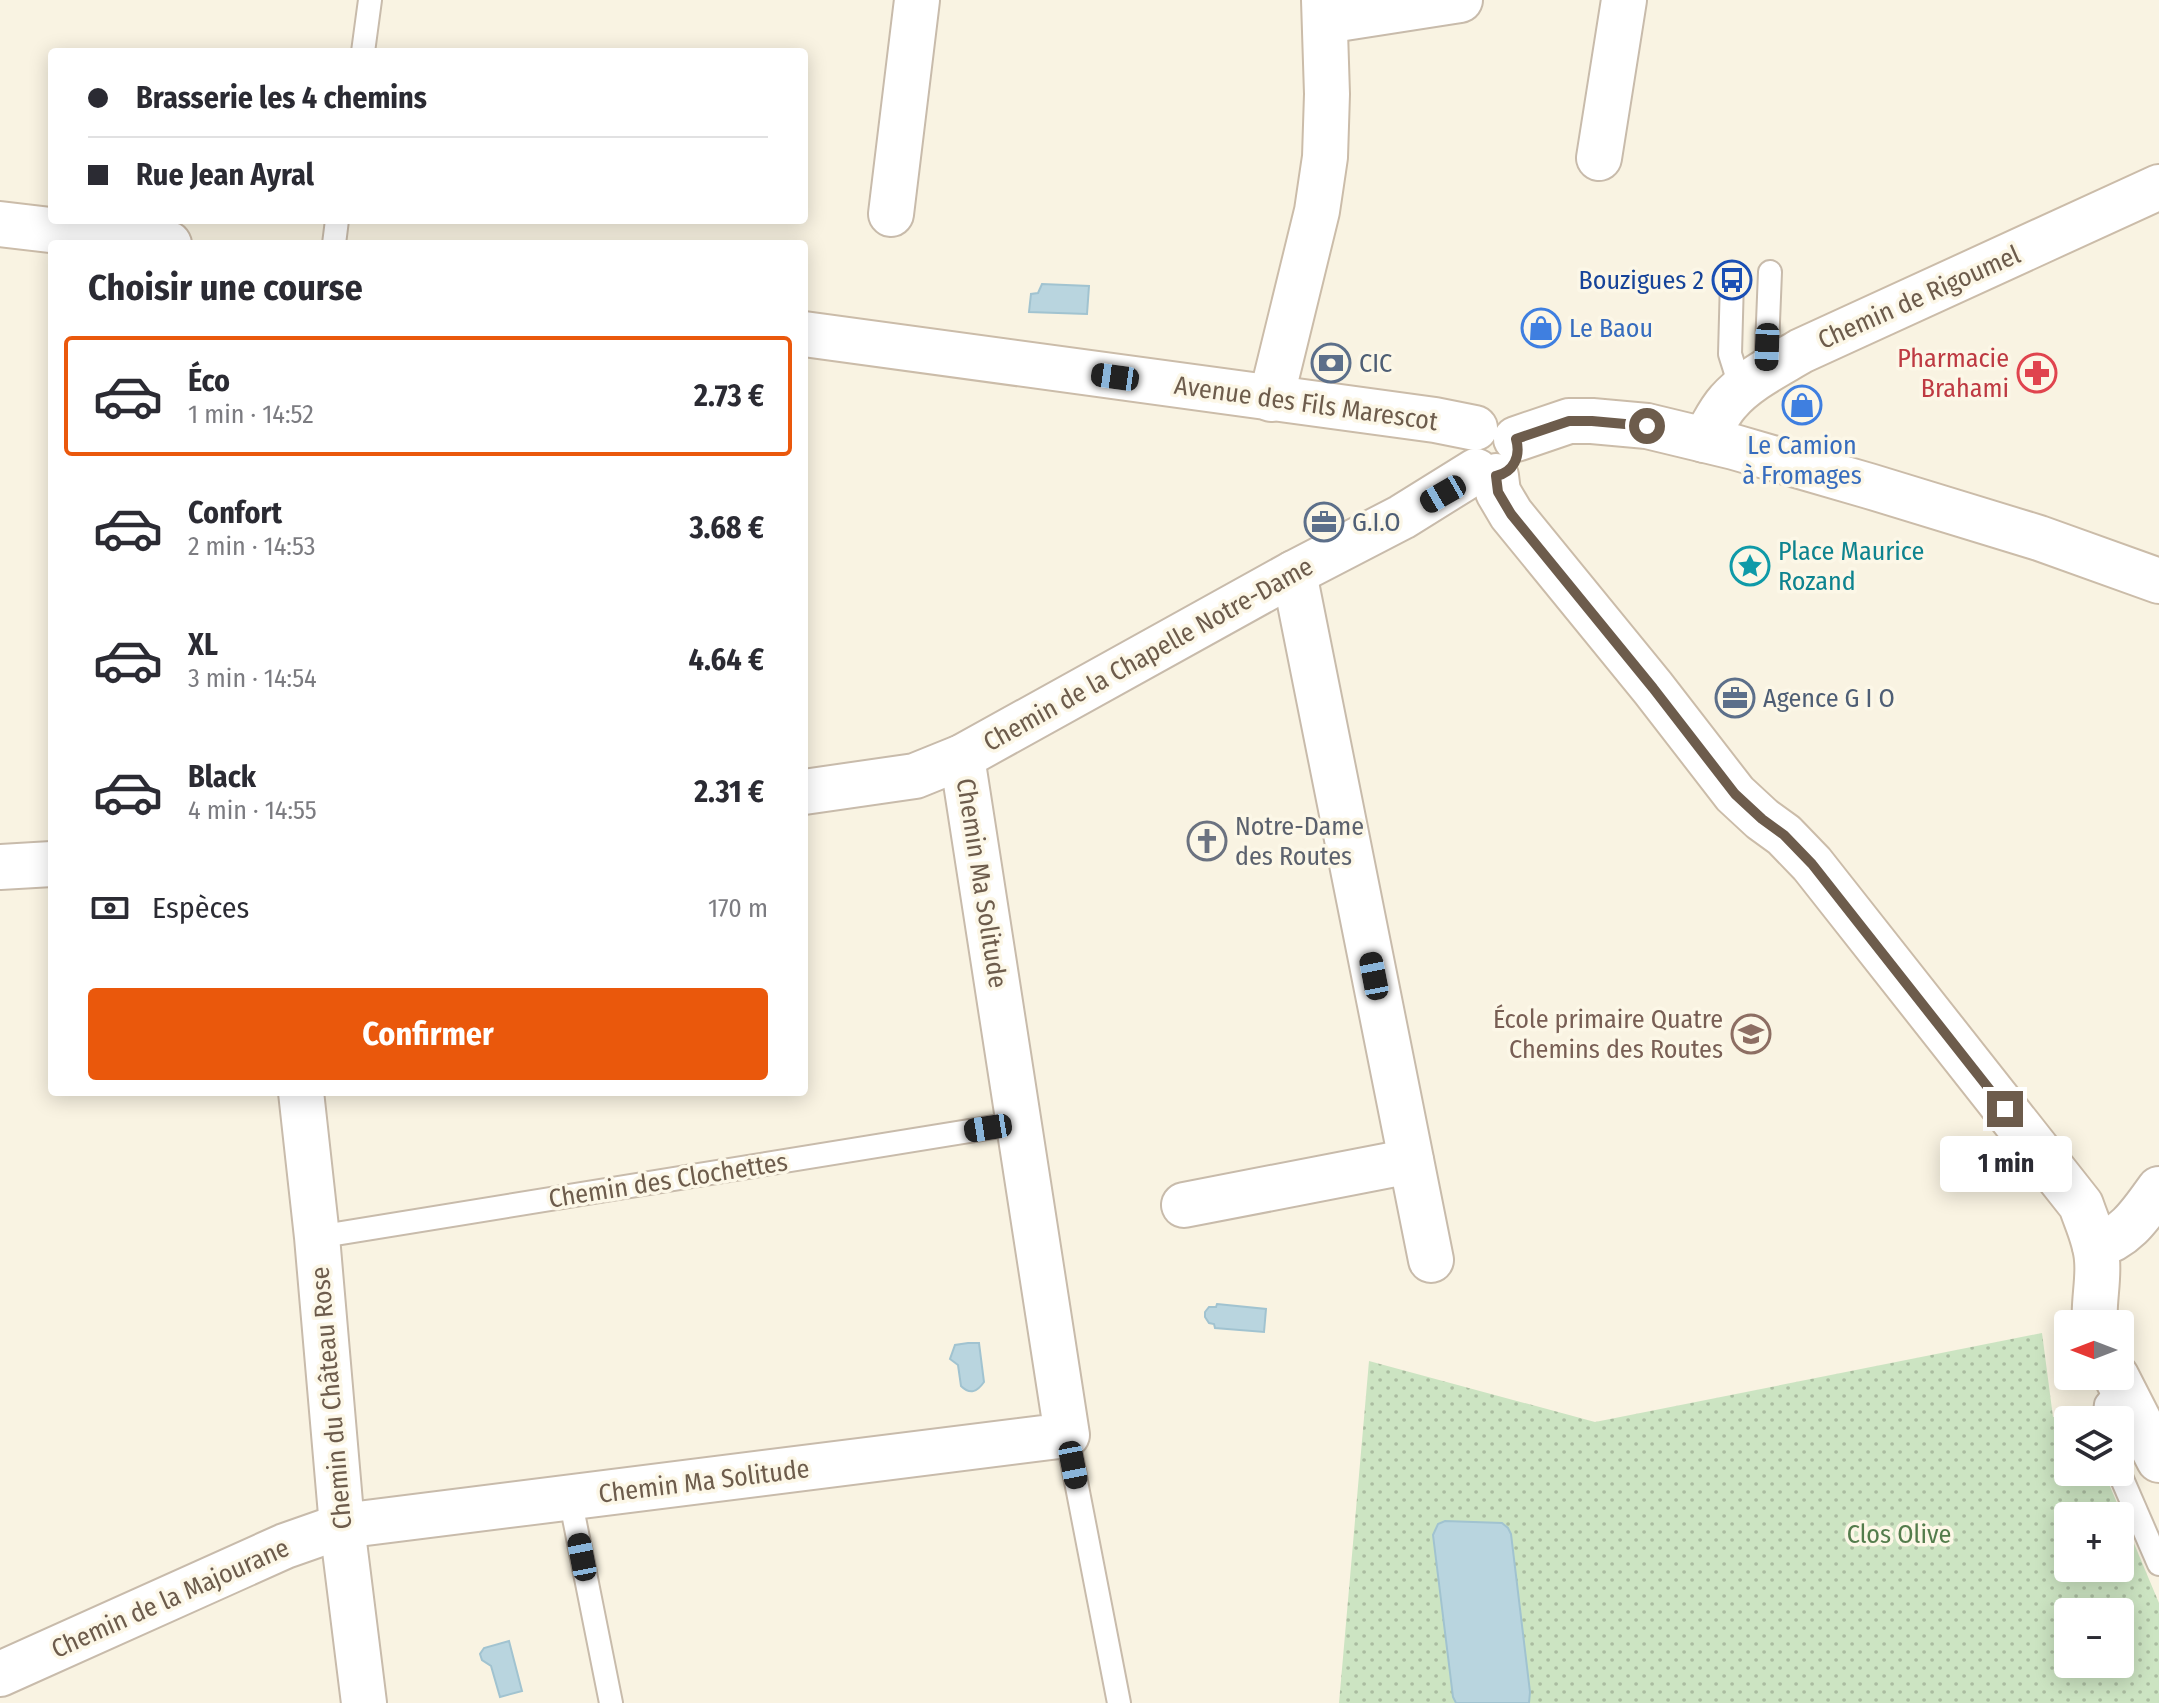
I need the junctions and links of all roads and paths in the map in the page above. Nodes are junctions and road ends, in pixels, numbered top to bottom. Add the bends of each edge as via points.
1 (370, 0) edge
2 (917, 0) edge
3 (1460, 0) edge
4 (1624, 0) edge
5 (1325, 10) edge
6 (364, 48) edge
7 (1599, 158) dead end
8 (2159, 187) edge
9 (891, 214) dead end
10 (0, 224) edge
11 (135, 240) edge
12 (1770, 272) dead end
13 (1732, 280) dead end
14 (808, 335) edge
15 (1754, 380) junction
16 (1271, 399) junction
17 (1704, 440) junction
18 (1496, 462) junction
19 (1294, 573) junction
20 (2159, 581) edge
21 (962, 757) junction
22 (808, 791) edge
23 (48, 864) edge
24 (0, 867) edge
25 (301, 1096) edge
26 (1018, 1123) junction
27 (1411, 1161) junction
28 (2159, 1189) edge
29 (1184, 1205) dead end
30 (317, 1237) junction
31 (2095, 1246) junction
32 (1431, 1260) dead end
33 (2095, 1310) edge
34 (2113, 1394) edge
35 (1067, 1435) junction
36 (2159, 1460) edge
37 (2125, 1486) edge
38 (570, 1498) junction
39 (342, 1526) junction
40 (2159, 1564) edge
41 (0, 1674) edge
42 (364, 1703) edge
43 (611, 1703) edge
44 (1119, 1703) edge

1 - 6 lane
2 - 9 street
3 - 5 street
4 - 7 street
5 - 16 street via 1325,157
8 - 15 street, Chemin de Rigoumel via 1801,351
10 - 11 street
12 - 15 lane
13 - 15 lane via 1730,354
14 - 16 street, Avenue des Fils Marescot
15 - 17 street, Chemin de Rigoumel via 1727,403
16 - 18 street, Avenue des Fils Marescot via 1475,428 1464,450 1467,462
17 - 18 street, Chemin de la Chapelle Notre-Dame via 1647,426 1569,421
17 - 20 street, Chemin de la Chapelle Notre-Dame via 2039,538
18 - 19 street, Chemin de la Chapelle Notre-Dame
18 - 31 street via 1498,492 1519,523 1735,794 1812,864 2081,1205
19 - 21 street, Chemin de la Chapelle Notre-Dame
19 - 27 street
21 - 22 street, Chemin de la Chapelle Notre-Dame via 915,776
21 - 26 street, Chemin Ma Solitude
23 - 24 street
25 - 30 street, Chemin du Château Rose
26 - 30 lane, Chemin des Clochettes
26 - 35 street, Chemin Ma Solitude
27 - 29 street
27 - 32 street
28 - 31 street via 2134,1223 2111,1242
30 - 39 street, Chemin du Château Rose
31 - 33 street
34 - 36 street
35 - 38 street, Chemin Ma Solitude
35 - 44 lane, Chemin Ma Solitude
37 - 40 lane
38 - 39 street, Chemin Ma Solitude
38 - 43 lane
39 - 41 street, Chemin de la Majourane via 285,1546
39 - 42 street, Chemin du Château Rose

